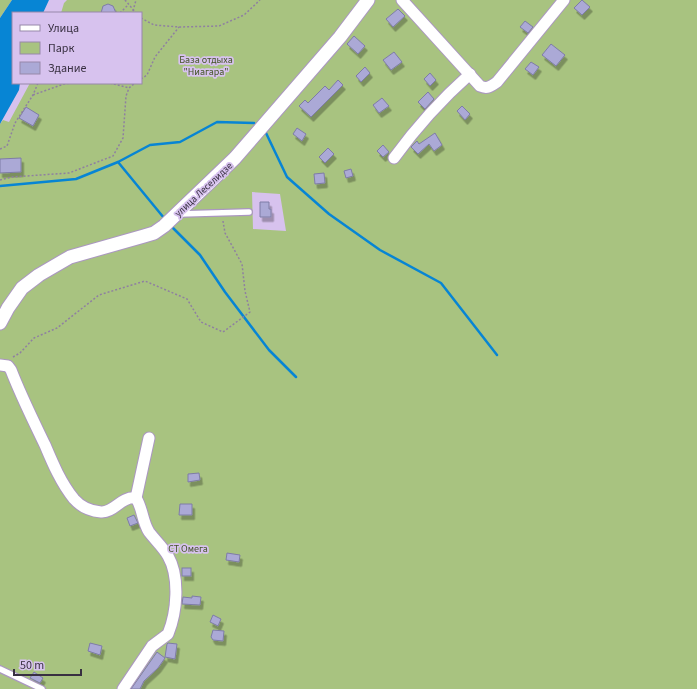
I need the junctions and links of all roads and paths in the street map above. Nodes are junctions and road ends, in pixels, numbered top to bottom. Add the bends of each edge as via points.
1 (125, 0) edge
2 (136, 0) edge
3 (260, 0) edge
4 (368, 0) edge
5 (402, 0) edge
6 (564, 0) edge
7 (128, 5) junction
8 (134, 11) joint
9 (121, 12) edge
10 (142, 19) edge
11 (179, 27) junction
12 (470, 74) junction
13 (142, 78) edge
14 (38, 84) edge
15 (64, 84) edge
16 (114, 84) edge
17 (134, 84) edge
18 (128, 88) junction
19 (33, 94) junction
20 (0, 149) edge
21 (394, 158) dead end
22 (0, 180) edge
23 (248, 212) dead end
24 (222, 213) junction
25 (176, 214) junction
26 (0, 322) edge
27 (1, 365) edge
28 (149, 438) dead end
29 (136, 498) junction
30 (0, 669) edge
31 (42, 689) edge
32 (123, 689) edge

1 - 7 path
2 - 8 path
3 - 11 path via 244,15 219,26
4 - 25 street, улица Леселидзе via 235,158
5 - 12 street
6 - 12 street via 491,87 480,86
7 - 8 path
7 - 9 path
10 - 11 path via 154,25
11 - 13 path via 155,57 147,75
12 - 21 street via 425,120
14 - 19 path
15 - 19 path
16 - 18 path
17 - 18 path
18 - 22 path via 123,138 113,156 68,173
19 - 20 path via 14,123 7,146
23 - 24 lane
24 - 25 lane
24 - 27 path via 225,233 242,264 250,312 223,332 201,322 187,299 144,281 99,295 57,328 34,338 20,353
25 - 26 street, улица Леселидзе via 154,233 70,257 39,274 22,288
27 - 29 street via 8,366 11,370 62,482 74,500 85,508 102,512 130,497
28 - 29 street
29 - 32 street via 149,531 168,556 173,570 176,594 168,634 152,646
30 - 31 lane

